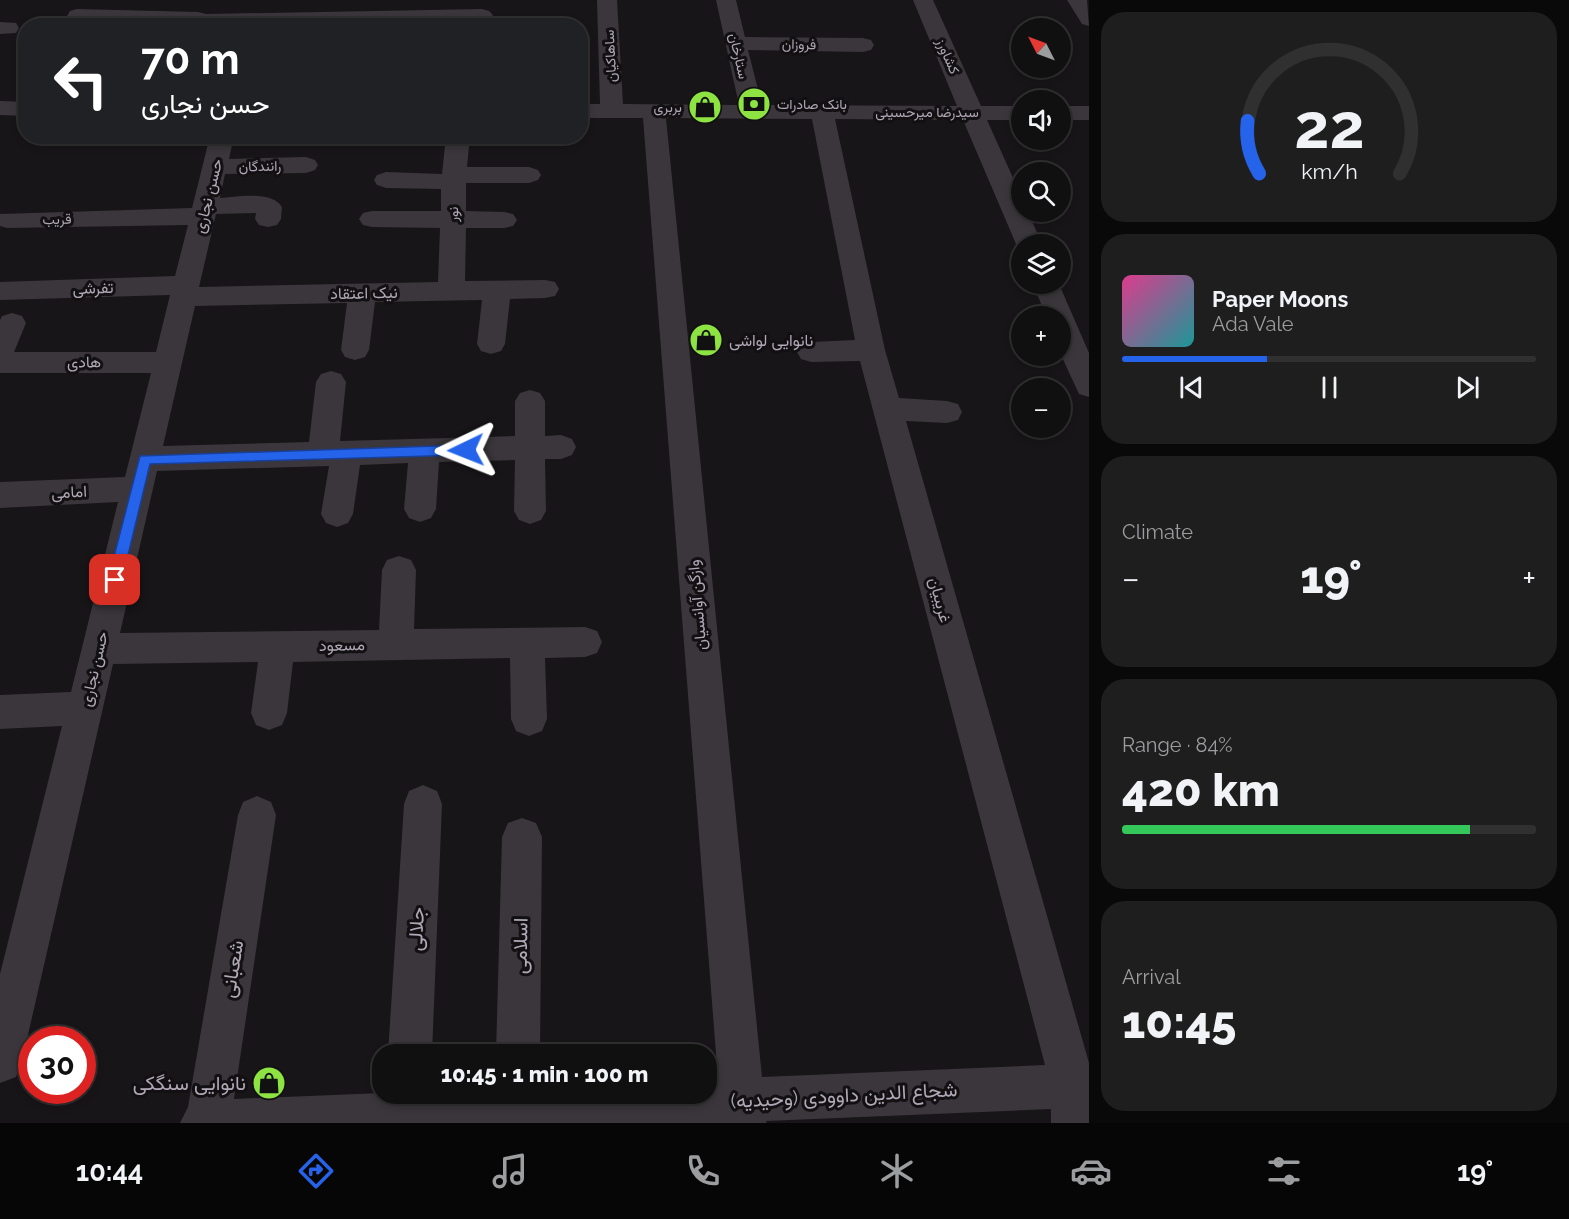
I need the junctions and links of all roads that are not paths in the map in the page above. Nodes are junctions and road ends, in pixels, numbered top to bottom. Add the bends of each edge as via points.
1 (607, 0) edge
2 (726, 0) edge
3 (923, 0) edge
4 (398, 8) edge
5 (482, 14) edge
6 (199, 16) edge
7 (300, 16) edge
8 (75, 18) edge
9 (736, 44) junction
10 (863, 45) dead end
11 (0, 108) edge
12 (18, 109) edge
13 (588, 111) edge
14 (612, 111) junction
15 (654, 111) junction
16 (752, 112) junction
17 (822, 112) junction
18 (973, 113) junction
19 (1011, 113) edge
20 (1071, 113) edge
21 (1089, 113) edge
22 (457, 144) edge
23 (218, 152) edge
24 (306, 165) dead end
25 (529, 175) dead end
26 (454, 179) junction
27 (386, 180) dead end
28 (117, 190) dead end
29 (204, 211) junction
30 (107, 218) junction
31 (268, 219) dead end
32 (372, 219) dead end
33 (7, 220) dead end
34 (504, 220) dead end
35 (453, 221) junction
36 (1025, 234) edge
37 (545, 289) dead end
38 (497, 290) junction
39 (0, 291) edge
40 (185, 291) junction
41 (451, 291) junction
42 (362, 293) junction
43 (12, 323) dead end
44 (491, 344) dead end
45 (1071, 344) edge
46 (355, 350) dead end
47 (872, 350) junction
48 (0, 352) edge
49 (811, 352) dead end
50 (168, 362) junction
51 (0, 363) edge
52 (331, 382) dead end
53 (1089, 386) edge
54 (530, 401) dead end
55 (888, 409) junction
56 (947, 412) dead end
57 (561, 447) dead end
58 (529, 448) junction
59 (424, 451) junction
60 (334, 454) junction
61 (141, 474) junction
62 (0, 495) edge
63 (420, 509) dead end
64 (530, 511) dead end
65 (337, 514) dead end
66 (399, 570) dead end
67 (585, 642) dead end
68 (527, 643) junction
69 (396, 645) junction
70 (278, 646) junction
71 (99, 649) junction
72 (85, 708) junction
73 (0, 712) edge
74 (269, 713) dead end
75 (529, 719) dead end
76 (423, 804) dead end
77 (257, 815) dead end
78 (522, 837) dead end
79 (411, 1044) edge
80 (518, 1044) edge
81 (0, 1061) edge
82 (1079, 1098) edge
83 (407, 1104) edge
84 (528, 1109) edge
85 (743, 1111) edge
86 (313, 1121) edge
87 (203, 1123) edge
88 (208, 1123) edge

1 - 14 street, ساهاکیان
2 - 9 street, ستارخان
3 - 18 street, کشاورز
4 - 5 street
4 - 7 street
6 - 7 street
6 - 8 street
9 - 10 street, فروزان
9 - 16 street, ستارخان
11 - 12 street
13 - 14 street, سیدرضا میرحسینی
14 - 15 street, سیدرضا میرحسینی
15 - 16 street, سیدرضا میرحسینی
15 - 85 street, وازگن آوانسیان
16 - 17 street, سیدرضا میرحسینی
17 - 18 street, سیدرضا میرحسینی
17 - 47 street, غریبیان
18 - 19 street, سیدرضا میرحسینی
18 - 36 street, کشاورز
20 - 21 street
22 - 26 street, نور
23 - 24 street, رانندگان
23 - 29 street, حسن نجاری
25 - 26 street
26 - 27 street
26 - 35 street, نور
28 - 30 street
29 - 30 street, قریب
29 - 31 street, قریب via 266,205
29 - 40 street, حسن نجاری
30 - 33 street, قریب
32 - 35 street
34 - 35 street
35 - 41 street, نور
37 - 38 street, نیک اعتقاد
38 - 41 street, نیک اعتقاد
38 - 44 street
39 - 40 street, تفرشی
40 - 42 street, نیک اعتقاد
40 - 50 street, حسن نجاری
41 - 42 street, نیک اعتقاد
42 - 46 street
43 - 48 street
45 - 53 street
47 - 49 street
47 - 55 street, غریبیان
50 - 51 street, هادی
50 - 61 street, حسن نجاری
52 - 60 street
54 - 58 street
55 - 56 street
55 - 82 street, غریبیان
57 - 58 street, امامی
58 - 59 street, امامی
58 - 64 street
59 - 60 street, امامی
59 - 63 street
60 - 61 street, امامی
60 - 65 street
61 - 62 street, امامی
61 - 71 street, حسن نجاری
66 - 69 street
67 - 68 street, مسعود
68 - 69 street, مسعود
68 - 75 street
69 - 70 street, مسعود
70 - 71 street, مسعود
70 - 74 street
71 - 72 street, حسن نجاری
72 - 73 street
72 - 81 street, حسن نجاری
76 - 79 street, جلالی
77 - 88 street, شعبانی
78 - 80 street, اسلامی
82 - 85 street, شجاع الدین داوودی (وحیدیه)
83 - 84 street, شجاع الدین داوودی (وحیدیه)
83 - 86 street, شجاع الدین داوودی (وحیدیه)
84 - 85 street, شجاع الدین داوودی (وحیدیه)
86 - 88 street, شجاع الدین داوودی (وحیدیه)
87 - 88 street, شجاع الدین داوودی (وحیدیه)

